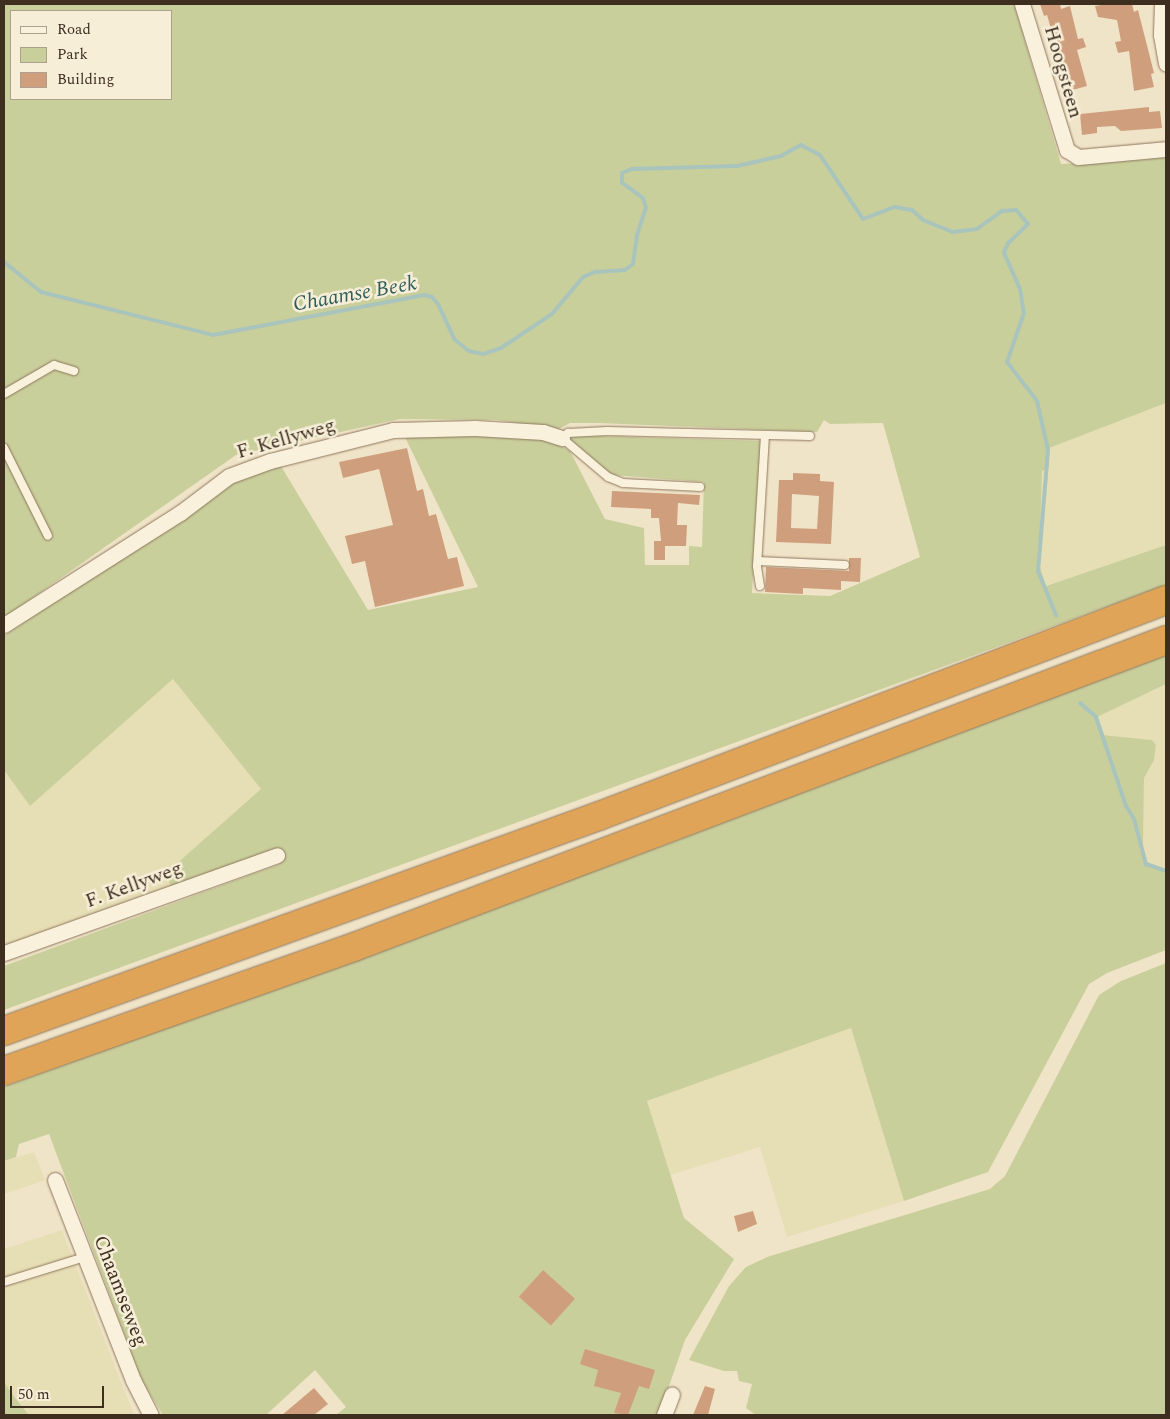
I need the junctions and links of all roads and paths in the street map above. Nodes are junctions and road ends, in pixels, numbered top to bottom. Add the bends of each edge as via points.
1 (1022, 4) edge
2 (1162, 4) edge
3 (1166, 64) edge
4 (1166, 149) edge
5 (74, 371) dead end
6 (4, 394) edge
7 (765, 435) junction
8 (810, 436) dead end
9 (562, 438) junction
10 (4, 448) edge
11 (700, 487) dead end
12 (48, 536) dead end
13 (758, 561) junction
14 (845, 565) dead end
15 (760, 586) dead end
16 (1166, 600) edge
17 (4, 625) edge
18 (1166, 640) edge
19 (277, 855) dead end
20 (4, 953) edge
21 (4, 1031) edge
22 (4, 1071) edge
23 (55, 1180) dead end
24 (85, 1257) junction
25 (4, 1282) edge
26 (672, 1394) dead end
27 (151, 1415) edge
28 (664, 1415) edge

1 - 4 street, Hoogsteen via 1067,150 1078,157
2 - 3 street via 1161,35
5 - 6 lane via 54,365
7 - 8 lane
7 - 9 lane via 607,431 568,433
7 - 13 lane
9 - 11 lane via 616,480
9 - 17 street, F. Kellyweg via 543,432 475,428 393,430 270,461 229,476 180,513
10 - 12 lane
13 - 14 lane
13 - 15 lane
16 - 21 highway via 599,816
18 - 22 highway via 354,947
19 - 20 street, F. Kellyweg
23 - 24 street, Chaamseweg
24 - 25 lane
24 - 27 street, Chaamseweg via 132,1380
26 - 28 street

